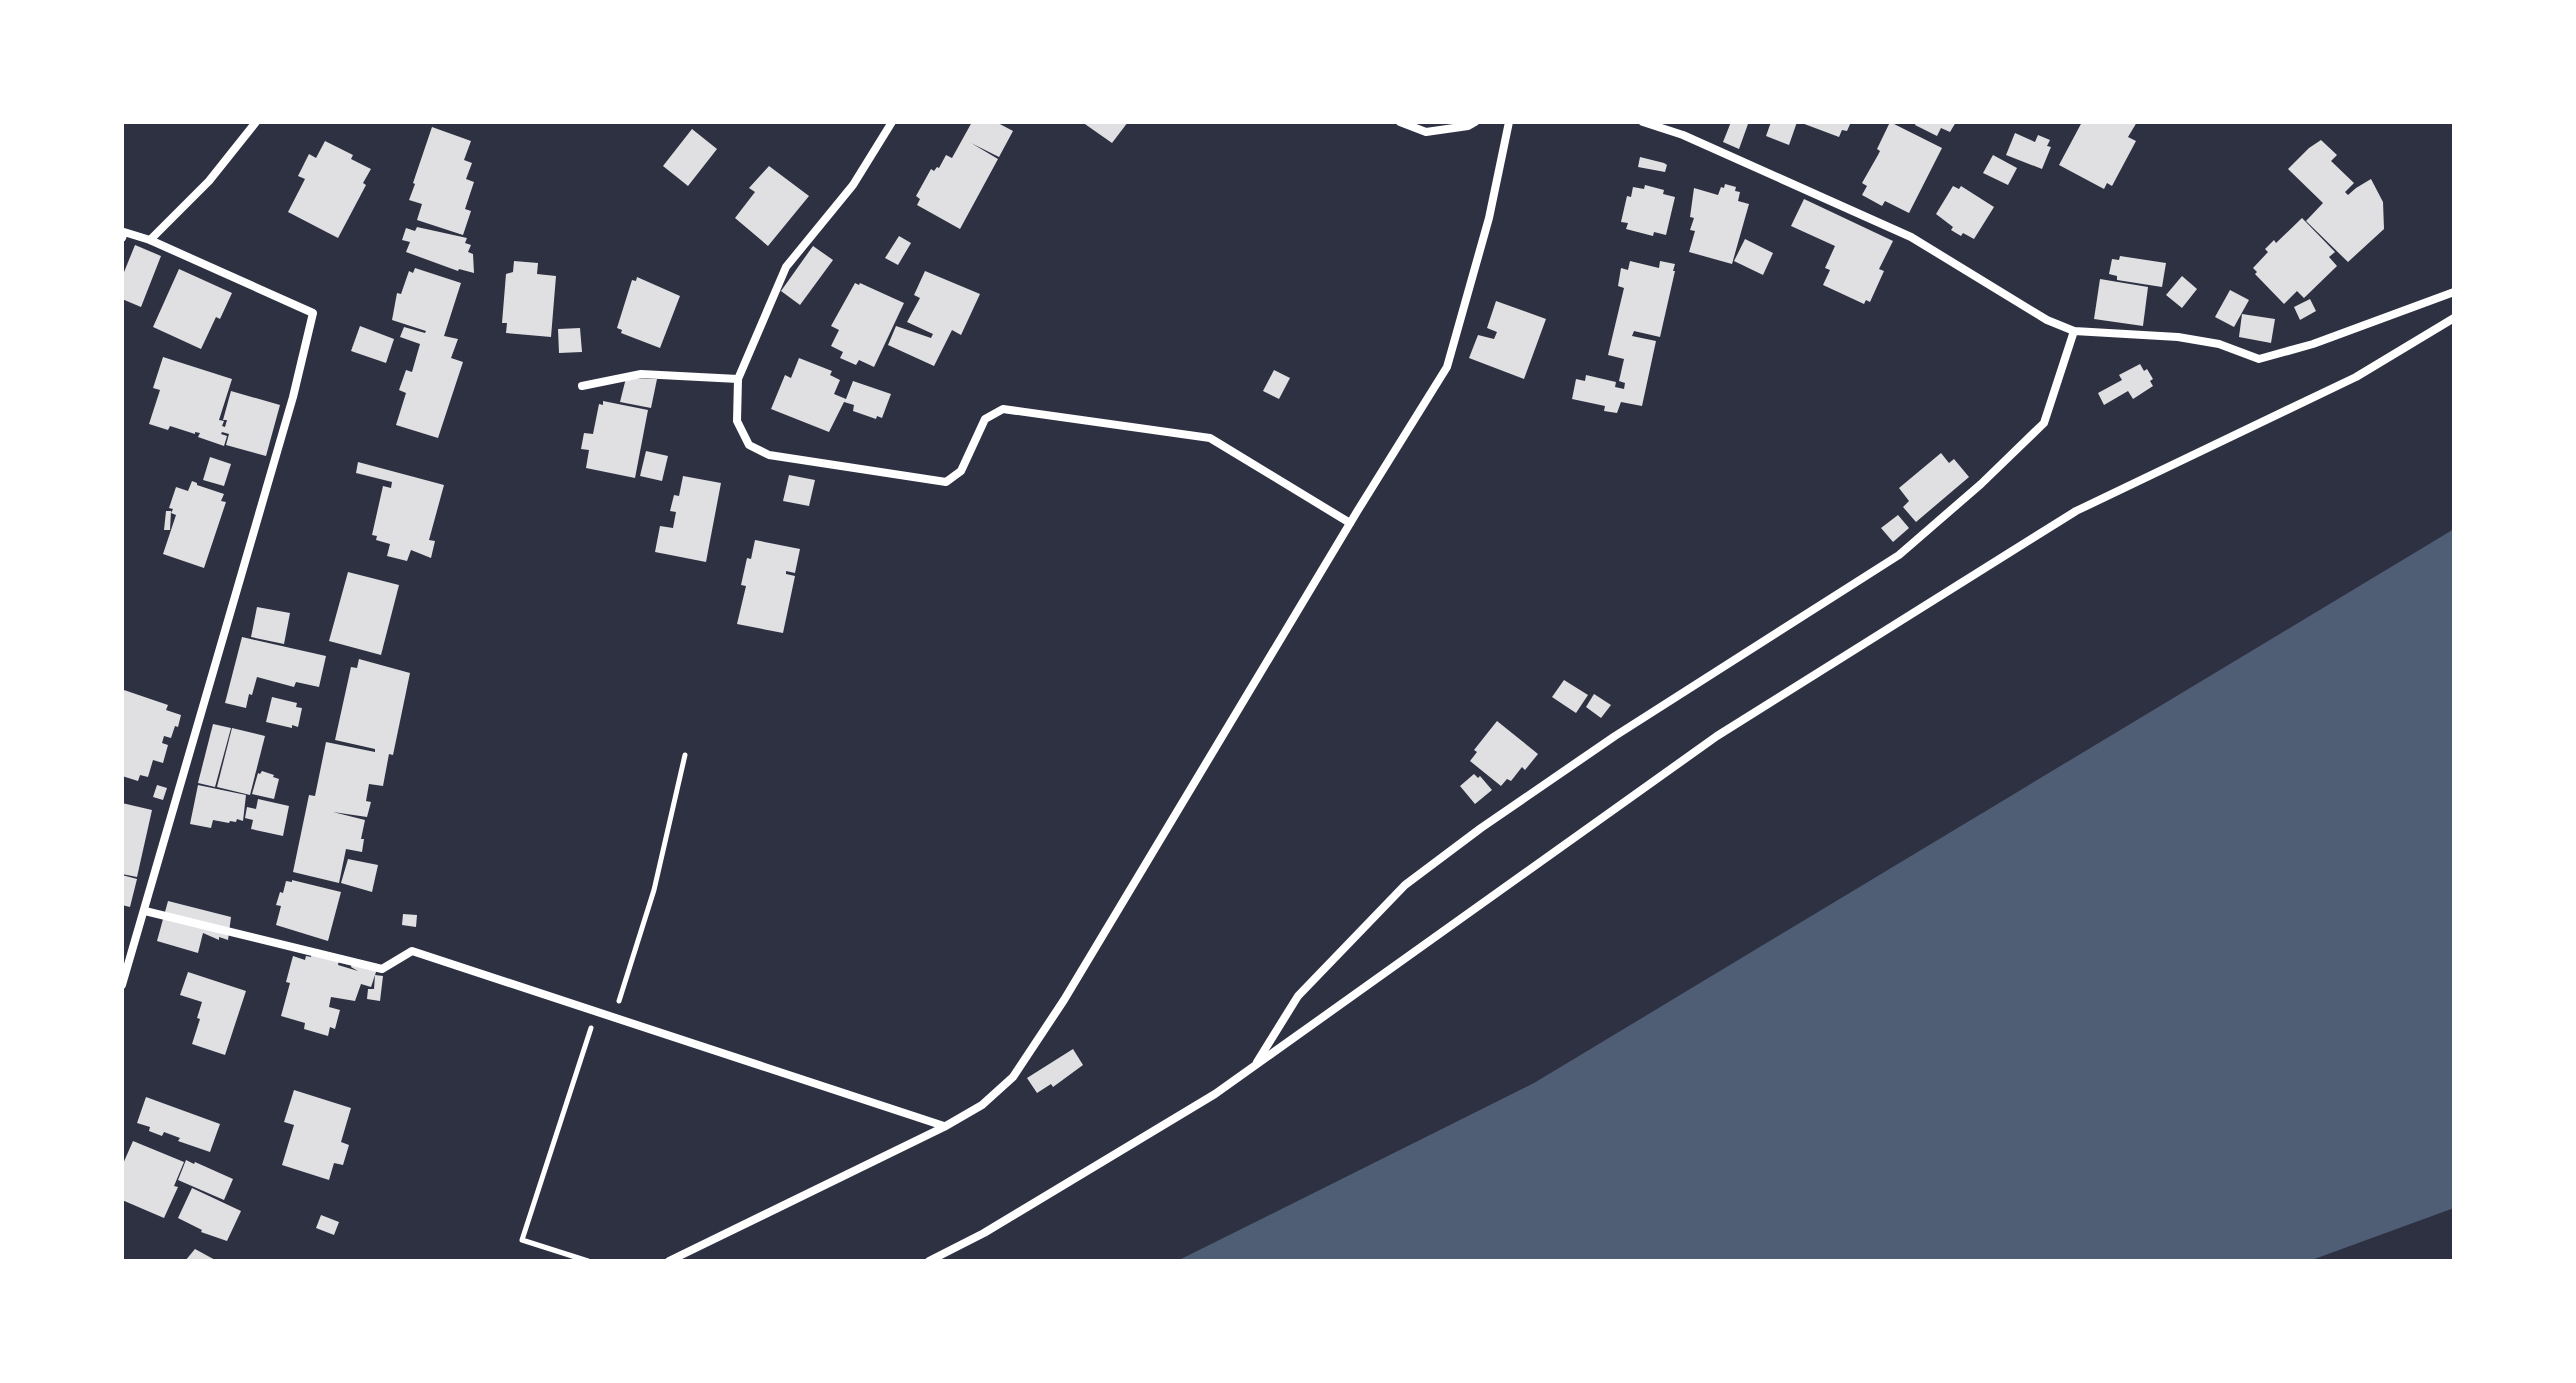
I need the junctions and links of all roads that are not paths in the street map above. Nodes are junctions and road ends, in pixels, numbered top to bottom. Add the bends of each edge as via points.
1 (256, 122) edge
2 (892, 122) edge
3 (1400, 122) edge
4 (1475, 122) edge
5 (1509, 122) edge
6 (1643, 122) edge
7 (122, 238) edge
8 (150, 240) junction
9 (2454, 292) edge
10 (2454, 318) edge
11 (2074, 331) junction
12 (738, 379) junction
13 (582, 386) dead end
14 (1350, 523) junction
15 (145, 911) junction
16 (122, 985) edge
17 (1255, 1065) junction
18 (944, 1127) junction
19 (669, 1261) edge
20 (929, 1261) edge

1 - 8 street via 209,181
2 - 12 street via 853,185 786,267
3 - 4 street via 1426,132
5 - 14 street via 1489,218 1447,367
6 - 11 street via 1911,237
7 - 8 street via 124,232
8 - 15 street via 313,313
9 - 11 street via 2259,359 2178,337
10 - 17 street via 2356,377 2076,511 1717,736
11 - 17 street via 2044,423 1981,484 1899,555 1615,736 1405,885 1298,996
12 - 13 street via 641,374
12 - 14 street via 737,421 749,445 769,455 946,482 961,471 985,419 1003,409 1210,438
14 - 18 street via 1013,1077 982,1105
15 - 16 street
15 - 18 street via 382,969 412,951
17 - 20 street via 984,1233
18 - 19 street

